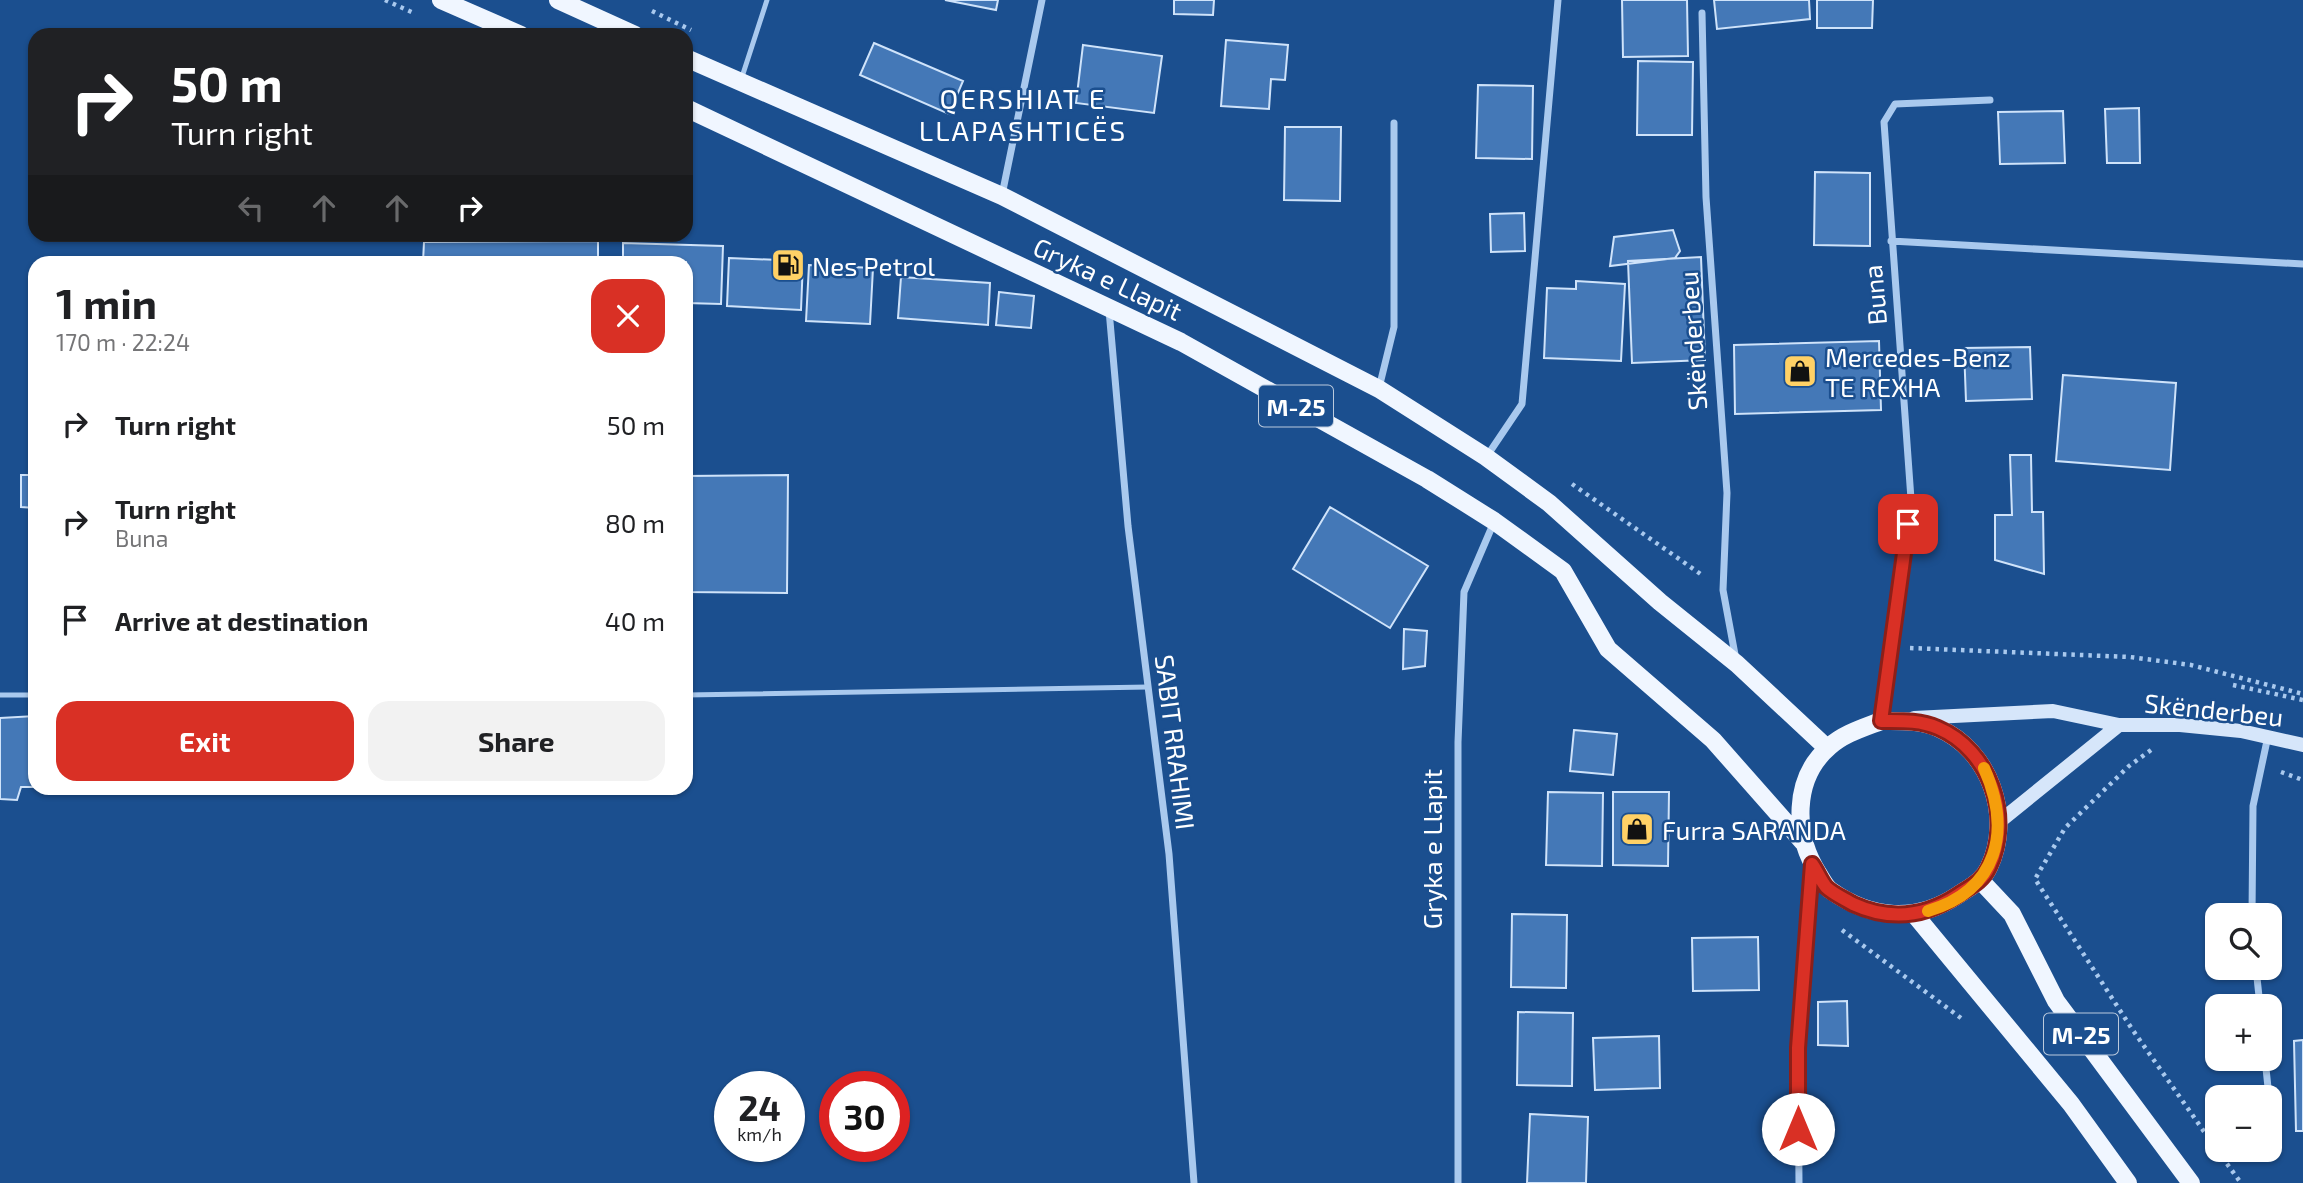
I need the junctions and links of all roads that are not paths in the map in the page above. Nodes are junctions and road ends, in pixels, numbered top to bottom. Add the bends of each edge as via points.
1 (441, 0) edge
2 (558, 0) edge
3 (766, 0) edge
4 (1042, 0) edge
5 (1558, 0) edge
6 (1702, 13) dead end
7 (505, 28) edge
8 (620, 28) edge
9 (693, 61) edge
10 (740, 83) junction
11 (1990, 100) dead end
12 (693, 111) edge
13 (1394, 123) dead end
14 (1002, 196) junction
15 (1891, 241) junction
16 (2303, 264) edge
17 (1108, 307) junction
18 (1379, 389) junction
19 (1486, 457) junction
20 (1494, 521) junction
21 (1737, 664) junction
22 (1148, 687) junction
23 (0, 695) edge
24 (28, 695) edge
25 (693, 695) edge
26 (1881, 721) junction
27 (2119, 725) junction
28 (2267, 736) junction
29 (2303, 746) edge
30 (1827, 748) junction
31 (1999, 822) junction
32 (1803, 842) junction
33 (1812, 864) junction
34 (1981, 881) junction
35 (2252, 903) edge
36 (1915, 915) junction
37 (1194, 1183) edge
38 (1458, 1183) edge
39 (1799, 1183) edge
40 (2128, 1183) edge
41 (2191, 1183) edge

1 - 7 main road
2 - 8 main road
3 - 10 lane
4 - 14 street
5 - 19 street via 1522,404
6 - 21 street, Skënderbeu via 1706,197 1727,493 1723,590
9 - 10 main road, Gryka e Llapit / M-25
10 - 14 main road, Gryka e Llapit / M-25
11 - 15 street, Buna via 1895,104 1884,122
12 - 17 main road, Gryka e Llapit / M-25
13 - 18 street via 1394,327
14 - 18 main road, Gryka e Llapit / M-25
15 - 16 street, Buna
15 - 26 street, Buna via 1911,499
17 - 20 main road, Gryka e Llapit / M-25 via 1181,342
17 - 22 street, SABIT RRAHIMI
18 - 19 main road, Gryka e Llapit / M-25
19 - 21 main road, Gryka e Llapit / M-25 via 1549,503
20 - 32 main road, Gryka e Llapit / M-25 via 1563,571 1608,649 1713,740
20 - 38 street, Gryka e Llapit via 1464,592 1458,742
21 - 30 main road, Gryka e Llapit / M-25
22 - 25 lane
22 - 37 street, SABIT RRAHIMI via 1169,854
23 - 24 lane
26 - 27 main road, Skënderbeu via 2053,711
26 - 30 main road
26 - 31 main road via 1910,721 1938,728 1963,744 1983,766 1995,793
27 - 28 main road, Skënderbeu via 2180,725
27 - 31 main road, Skënderbeu
28 - 29 main road, Skënderbeu
28 - 35 street via 2253,806
30 - 32 main road via 1810,771 1802,794
31 - 34 main road via 1989,867
32 - 33 main road
33 - 36 main road via 1827,888 1867,910
33 - 39 street via 1798,1048
34 - 36 main road via 1940,907
34 - 41 main road, M-25 via 2012,914 2056,1002
36 - 40 main road, M-25 via 2071,1104

